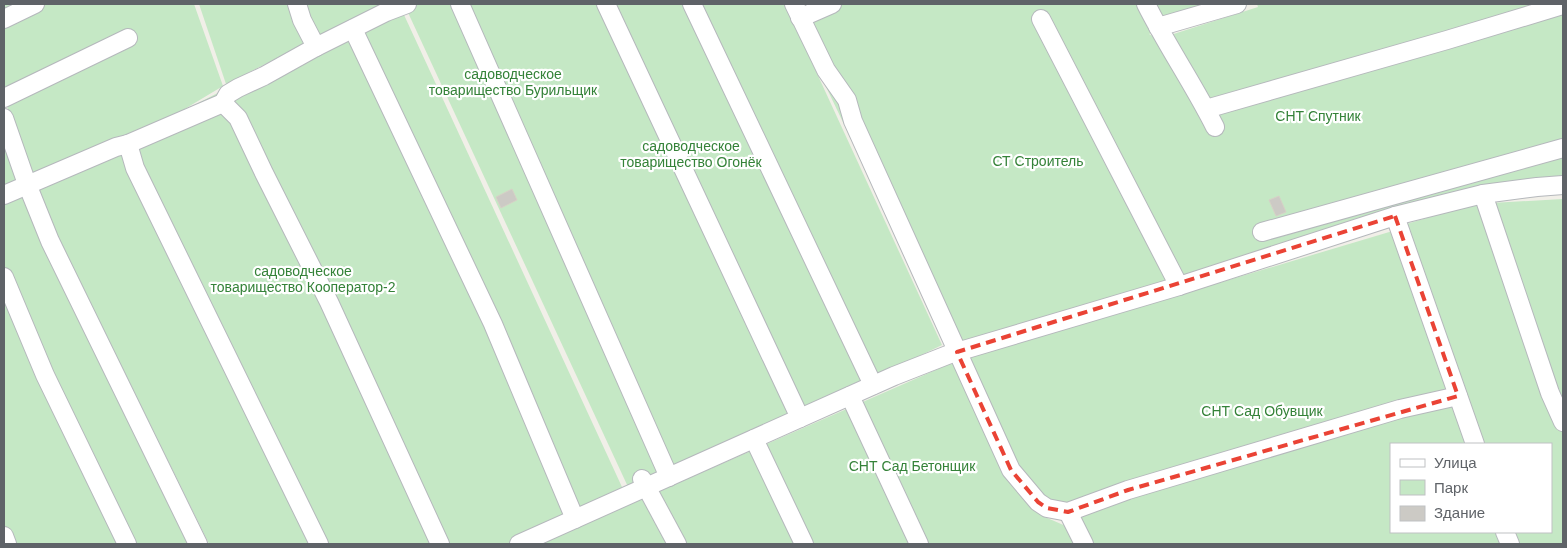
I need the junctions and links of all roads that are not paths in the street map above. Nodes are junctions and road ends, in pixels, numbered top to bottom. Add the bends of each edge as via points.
1 (35, 4) edge
2 (297, 4) edge
3 (408, 4) edge
4 (460, 4) edge
5 (606, 4) edge
6 (692, 4) edge
7 (832, 4) edge
8 (1146, 4) edge
9 (1237, 4) edge
10 (1563, 5) edge
11 (797, 11) edge
12 (4, 19) edge
13 (1041, 19) dead end
14 (1158, 27) junction
15 (353, 29) junction
16 (128, 38) dead end
17 (316, 47) junction
18 (4, 98) edge
19 (223, 103) junction
20 (1206, 109) junction
21 (4, 118) edge
22 (1215, 127) dead end
23 (128, 144) junction
24 (1563, 148) edge
25 (27, 184) junction
26 (1563, 185) edge
27 (1483, 194) junction
28 (4, 195) edge
29 (1395, 216) junction
30 (1262, 232) dead end
31 (4, 277) edge
32 (1179, 286) junction
33 (957, 352) junction
34 (873, 385) junction
35 (850, 396) junction
36 (1458, 396) junction
37 (800, 418) junction
38 (1563, 422) edge
39 (754, 439) junction
40 (1475, 443) edge
41 (669, 477) junction
42 (644, 483) junction
43 (1068, 512) junction
44 (575, 519) junction
45 (4, 536) edge
46 (7, 544) edge
47 (127, 544) edge
48 (198, 544) edge
49 (320, 544) edge
50 (440, 544) edge
51 (519, 544) edge
52 (677, 544) edge
53 (804, 544) edge
54 (919, 544) edge
55 (1084, 544) edge

1 - 12 street
2 - 17 street
3 - 15 street
4 - 41 street
5 - 37 street
6 - 34 street
7 - 11 street
8 - 14 street
9 - 14 street
10 - 20 street
11 - 33 street via 826,70 847,100
13 - 32 street
14 - 20 street
15 - 17 street
15 - 44 street via 492,324
16 - 18 street
17 - 19 street via 228,94
19 - 23 street
19 - 50 street via 238,118
20 - 22 street
21 - 25 street
23 - 25 street via 116,146
23 - 49 street via 135,168
24 - 30 street
25 - 28 street
25 - 48 street via 50,241
26 - 27 street
27 - 29 street
27 - 38 street via 1550,394
29 - 32 street
29 - 36 street
31 - 47 street via 45,375
32 - 33 street
33 - 34 street
33 - 43 street via 1011,470 1038,502 1047,508
34 - 35 street
35 - 37 street
35 - 54 street
36 - 40 street
36 - 43 street via 1400,409 1128,490
37 - 39 street
39 - 41 street
39 - 53 street
41 - 42 street
42 - 44 street
42 - 52 street
43 - 55 street
44 - 51 street
45 - 46 street

